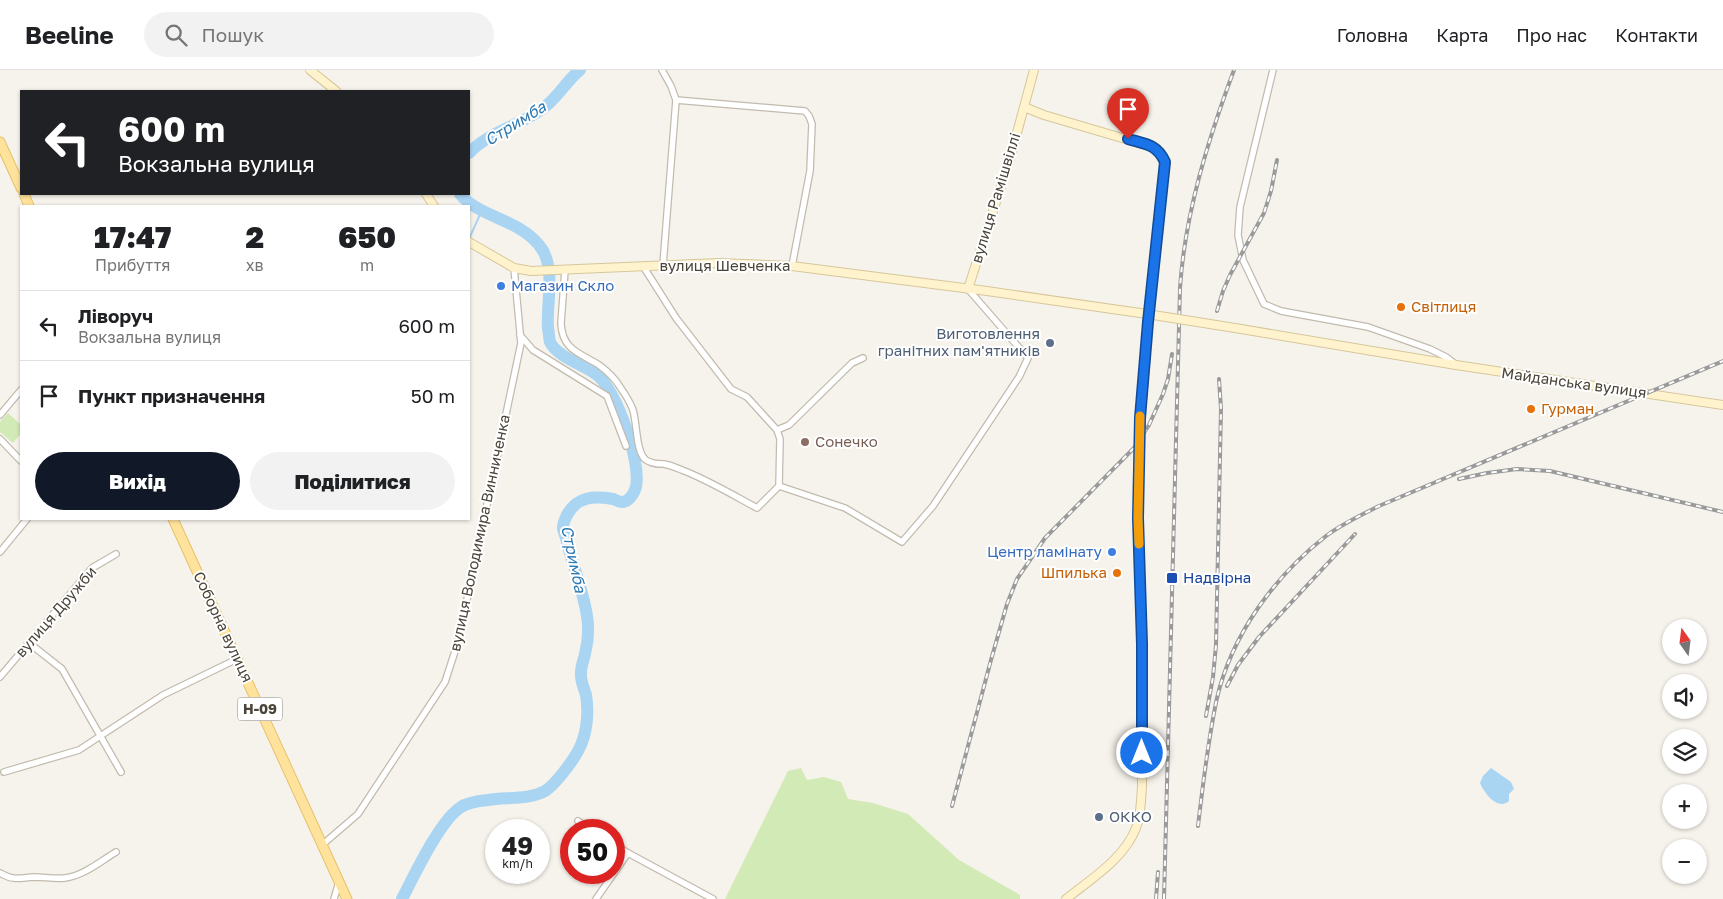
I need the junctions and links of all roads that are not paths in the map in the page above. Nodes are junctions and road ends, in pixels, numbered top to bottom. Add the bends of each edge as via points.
1 (310, 70) edge
2 (662, 70) edge
3 (1034, 70) edge
4 (1273, 70) edge
5 (335, 90) edge
6 (676, 100) junction
7 (1024, 107) junction
8 (0, 142) edge
9 (20, 186) edge
10 (471, 244) edge
11 (663, 265) junction
12 (643, 266) junction
13 (792, 266) junction
14 (514, 268) junction
15 (562, 271) junction
16 (968, 288) junction
17 (520, 335) junction
18 (863, 358) dead end
19 (1426, 359) joint
20 (1456, 365) junction
21 (20, 391) edge
22 (1723, 405) edge
23 (0, 415) edge
24 (777, 430) junction
25 (0, 439) edge
26 (626, 446) dead end
27 (20, 460) edge
28 (779, 486) junction
29 (26, 520) edge
30 (173, 520) edge
31 (0, 552) edge
32 (116, 554) dead end
33 (29, 642) junction
34 (237, 659) junction
35 (0, 677) edge
36 (101, 737) junction
37 (4, 772) dead end
38 (121, 772) dead end
39 (322, 845) junction
40 (625, 851) edge
41 (116, 852) dead end
42 (628, 853) junction
43 (0, 873) edge
44 (339, 882) junction
45 (334, 899) edge
46 (347, 899) edge
47 (596, 899) edge
48 (713, 899) edge
49 (1066, 899) edge

1 - 5 street
2 - 6 street
3 - 7 street, вулиця Рамішвіллі
4 - 20 street via 1240,207 1238,235 1243,260 1264,304 1281,311 1377,330 1430,348
6 - 11 street
6 - 13 street via 805,111 810,116 810,171
7 - 16 street, вулиця Рамішвіллі
7 - 49 street via 1156,148 1165,162 1140,433 1140,810 1137,827 1118,856
8 - 9 main road
10 - 14 street, вулиця Шевченка
11 - 12 street, вулиця Шевченка
11 - 13 street, вулиця Шевченка
12 - 15 street, вулиця Шевченка
12 - 24 street via 676,318 731,390 747,398
13 - 16 street, вулиця Шевченка
14 - 15 street, вулиця Шевченка
14 - 17 street, вулиця Володимира Винниченка
15 - 28 street via 561,330 564,338 574,352 610,374 626,394 633,410 641,455 646,460 684,470 757,508
16 - 19 street, вулиця Шевченка, bridge
16 - 28 street via 1028,358 1019,377 933,506 902,542 846,508
17 - 26 street via 533,350 607,396
17 - 39 street, вулиця Володимира Винниченка via 458,642 445,682 358,814
18 - 24 street via 852,363 789,425
19 - 20 street, Майданська вулиця
20 - 22 street, Майданська вулиця
21 - 23 street
24 - 28 street via 780,439
25 - 27 street
29 - 31 street
30 - 34 main road, Соборна вулиця / Н-09
32 - 33 street, вулиця Дружби via 92,568
33 - 35 street, вулиця Дружби
33 - 36 street via 62,669
34 - 36 street via 163,695
34 - 39 main road, Соборна вулиця / Н-09
36 - 37 street via 79,750
36 - 38 street
39 - 44 main road, Соборна вулиця / Н-09
40 - 42 street
41 - 43 street via 66,878 12,879
42 - 47 street
42 - 48 street
44 - 45 street
44 - 46 main road, Соборна вулиця / Н-09

